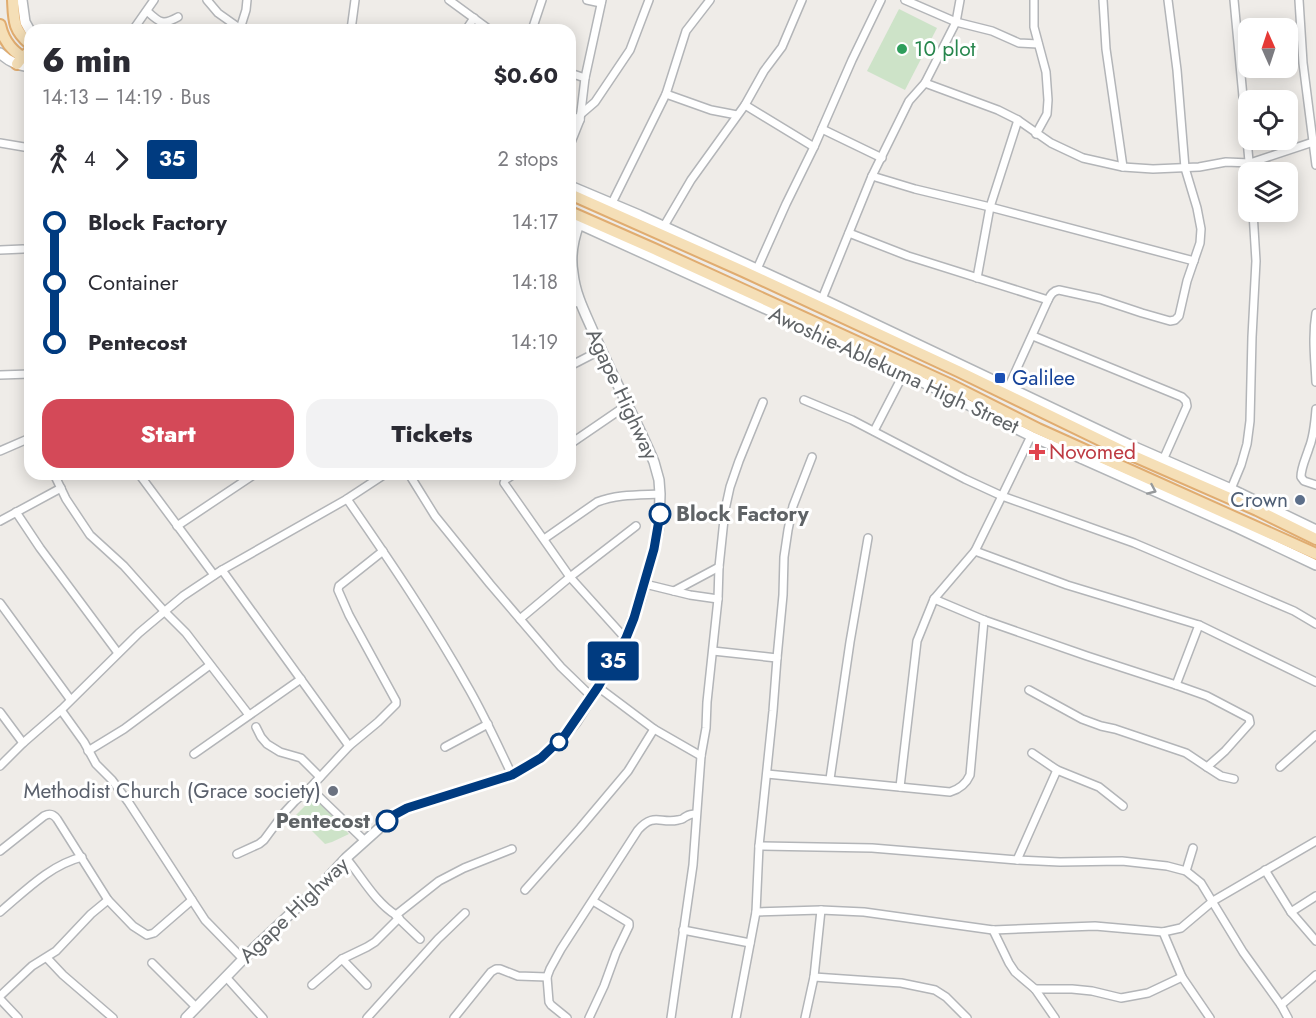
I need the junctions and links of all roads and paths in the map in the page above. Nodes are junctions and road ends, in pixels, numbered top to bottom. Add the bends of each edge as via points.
1 (13, 0) edge
2 (22, 0) edge
3 (154, 0) edge
4 (207, 0) edge
5 (247, 0) edge
6 (355, 0) edge
7 (450, 0) edge
8 (542, 0) edge
9 (587, 0) edge
10 (649, 0) edge
11 (710, 0) edge
12 (802, 0) edge
13 (881, 0) edge
14 (906, 0) edge
15 (960, 0) edge
16 (1034, 0) edge
17 (1102, 0) edge
18 (1168, 0) edge
19 (1234, 0) edge
20 (1299, 0) edge
21 (602, 1) edge
22 (147, 10) junction
23 (178, 17) dead end
24 (474, 18) junction
25 (14, 20) junction
26 (956, 22) junction
27 (25, 24) edge
28 (137, 24) edge
29 (234, 24) edge
30 (242, 24) edge
31 (352, 24) edge
32 (470, 24) edge
33 (482, 24) edge
34 (534, 24) edge
35 (1, 30) edge
36 (24, 31) edge
37 (24, 32) edge
38 (1038, 44) junction
39 (24, 45) edge
40 (3, 50) edge
41 (24, 58) edge
42 (576, 75) edge
43 (585, 78) junction
44 (925, 83) junction
45 (666, 94) junction
46 (745, 105) junction
47 (737, 115) junction
48 (576, 116) edge
49 (581, 117) junction
50 (1018, 120) junction
51 (822, 129) junction
52 (576, 130) edge
53 (1036, 134) junction
54 (1314, 142) edge
55 (0, 143) edge
56 (24, 147) edge
57 (814, 147) junction
58 (882, 158) junction
59 (1238, 162) edge
60 (1250, 162) edge
61 (1253, 162) edge
62 (1316, 165) edge
63 (1123, 166) junction
64 (1185, 168) junction
65 (872, 176) junction
66 (576, 188) edge
67 (576, 197) edge
68 (612, 203) junction
69 (990, 207) junction
70 (576, 215) edge
71 (576, 222) edge
72 (1254, 222) edge
73 (664, 226) junction
74 (849, 233) junction
75 (23, 249) dead end
76 (0, 250) edge
77 (652, 252) junction
78 (1194, 261) junction
79 (757, 269) junction
80 (977, 278) junction
81 (576, 286) edge
82 (822, 299) junction
83 (1048, 300) junction
84 (580, 301) junction
85 (576, 303) edge
86 (1316, 313) edge
87 (1033, 336) junction
88 (601, 350) junction
89 (576, 363) edge
90 (958, 371) junction
91 (904, 373) junction
92 (24, 374) edge
93 (0, 375) edge
94 (1316, 382) edge
95 (949, 384) junction
96 (1008, 388) junction
97 (804, 400) dead end
98 (763, 402) dead end
99 (627, 405) junction
100 (1316, 409) edge
101 (874, 431) junction
102 (1031, 436) junction
103 (576, 440) edge
104 (24, 441) edge
105 (1128, 449) junction
106 (0, 451) edge
107 (813, 457) dead end
108 (1163, 460) junction
109 (57, 480) edge
110 (143, 480) edge
111 (246, 480) edge
112 (376, 480) edge
113 (413, 480) edge
114 (505, 480) edge
115 (1316, 485) edge
116 (61, 488) junction
117 (1231, 489) junction
118 (660, 494) junction
119 (1002, 496) junction
120 (1184, 499) junction
121 (347, 500) junction
122 (16, 512) junction
123 (0, 521) edge
124 (177, 526) junction
125 (636, 526) dead end
126 (1316, 530) edge
127 (868, 538) dead end
128 (544, 539) junction
129 (1316, 539) edge
130 (383, 551) junction
131 (975, 551) junction
132 (1316, 555) edge
133 (1316, 565) edge
134 (719, 567) junction
135 (222, 570) junction
136 (214, 575) junction
137 (570, 577) junction
138 (645, 584) junction
139 (674, 591) junction
140 (718, 599) junction
141 (934, 599) junction
142 (0, 603) edge
143 (165, 612) junction
144 (520, 620) junction
145 (984, 620) junction
146 (1316, 624) edge
147 (1199, 625) junction
148 (626, 638) junction
149 (713, 651) junction
150 (118, 653) junction
151 (777, 658) junction
152 (210, 665) junction
153 (301, 679) junction
154 (1316, 682) edge
155 (1176, 685) junction
156 (598, 687) junction
157 (1029, 690) dead end
158 (592, 697) junction
159 (70, 699) junction
160 (61, 710) junction
161 (0, 712) edge
162 (249, 715) junction
163 (488, 724) junction
164 (256, 727) dead end
165 (654, 729) junction
166 (1316, 735) edge
167 (23, 743) junction
168 (349, 746) junction
169 (445, 747) dead end
170 (88, 751) junction
171 (1032, 753) dead end
172 (194, 754) dead end
173 (701, 756) junction
174 (0, 766) edge
175 (1207, 767) junction
176 (1280, 767) dead end
177 (1057, 770) junction
178 (767, 774) junction
179 (512, 775) junction
180 (320, 777) junction
181 (830, 779) junction
182 (1234, 779) dead end
183 (900, 787) junction
184 (310, 788) junction
185 (1123, 806) dead end
186 (696, 814) junction
187 (364, 841) junction
188 (1316, 841) edge
189 (759, 846) junction
190 (1193, 848) dead end
191 (512, 849) dead end
192 (0, 851) edge
193 (237, 854) dead end
194 (82, 857) junction
195 (346, 858) junction
196 (1017, 860) junction
197 (1265, 870) junction
198 (1186, 871) junction
199 (525, 890) dead end
200 (1316, 896) edge
201 (108, 900) junction
202 (192, 900) junction
203 (593, 901) junction
204 (1213, 901) junction
205 (821, 910) junction
206 (0, 912) edge
207 (756, 912) junction
208 (1292, 912) junction
209 (465, 913) dead end
210 (397, 917) junction
211 (683, 930) junction
212 (993, 930) junction
213 (1163, 932) junction
214 (420, 939) dead end
215 (1316, 941) edge
216 (750, 943) junction
217 (47, 958) junction
218 (243, 959) junction
219 (342, 959) junction
220 (152, 963) dead end
221 (1316, 975) edge
222 (1182, 976) junction
223 (226, 977) junction
224 (547, 977) junction
225 (813, 977) junction
226 (312, 985) dead end
227 (367, 985) dead end
228 (1035, 989) junction
229 (0, 998) edge
230 (1281, 1005) junction
231 (196, 1007) junction
232 (18, 1018) edge
233 (113, 1018) edge
234 (186, 1018) edge
235 (263, 1018) edge
236 (367, 1018) edge
237 (454, 1018) edge
238 (567, 1018) edge
239 (589, 1018) edge
240 (671, 1018) edge
241 (736, 1018) edge
242 (805, 1018) edge
243 (968, 1018) edge
244 (1055, 1018) edge
245 (1210, 1018) edge
246 (1288, 1018) edge

1 - 25 main road
2 - 27 street
3 - 22 street
4 - 29 street
5 - 30 street
6 - 31 street
7 - 24 street
8 - 34 street
9 - 21 street
10 - 49 street via 630,50
11 - 45 street via 686,31
12 - 46 street via 784,43
13 - 51 street
14 - 26 street
15 - 26 street
16 - 38 street
17 - 63 street
18 - 64 street
19 - 60 street
20 - 54 street
21 - 43 street
22 - 23 street via 163,23
22 - 28 street
24 - 32 street
24 - 33 street
25 - 35 main road
25 - 36 main road
26 - 38 street via 1019,43
26 - 44 street
35 - 37 street
35 - 40 main road
38 - 53 street via 1048,100 1047,114
39 - 40 street
40 - 41 main road
42 - 43 street
43 - 49 street
44 - 50 street
44 - 58 street via 909,101
45 - 47 street
45 - 68 street
46 - 47 street
46 - 57 street
47 - 73 street
48 - 49 street
49 - 52 street
50 - 53 street
50 - 69 street
51 - 57 street
51 - 58 street
53 - 63 street via 1083,158
54 - 61 street
54 - 62 street
55 - 56 street
57 - 79 street
58 - 65 street
59 - 64 street
63 - 64 street
64 - 78 street via 1201,228
65 - 69 street
65 - 74 street
66 - 68 street, Awoshie-Ablekuma High Street
67 - 90 main road, Awoshie-Ablekuma High Street
68 - 73 street, Awoshie-Ablekuma High Street
69 - 78 street
69 - 80 street
70 - 77 main road, Awoshie-Ablekuma High Street
71 - 77 street, Awoshie-Ablekuma High Street
72 - 117 street via 1256,261 1250,421 1247,444
73 - 79 street, Awoshie-Ablekuma High Street
74 - 80 street
74 - 82 street
75 - 76 street
77 - 91 street, Awoshie-Ablekuma High Street
77 - 95 main road, Awoshie-Ablekuma High Street
78 - 83 street via 1175,320 1059,290
79 - 82 street, Awoshie-Ablekuma High Street
80 - 83 street
81 - 84 street, Agape Highway
82 - 96 street, Awoshie-Ablekuma High Street
83 - 87 street
84 - 85 street
84 - 88 street, Agape Highway
86 - 94 street
87 - 96 street
87 - 108 street via 1182,397 1187,406
88 - 89 street
88 - 99 street, Agape Highway
90 - 95 main road
90 - 105 main road, Awoshie-Ablekuma High Street
91 - 101 street
91 - 102 street, Awoshie-Ablekuma High Street
92 - 93 street
95 - 120 main road, Awoshie-Ablekuma High Street
96 - 105 street, Awoshie-Ablekuma High Street
97 - 101 street
98 - 134 street via 730,487
99 - 103 street
99 - 118 street, Agape Highway via 654,462
100 - 115 street via 1301,477
101 - 119 street
102 - 119 street
102 -> 120 street, Awoshie-Ablekuma High Street
104 - 106 street
105 - 108 street, Awoshie-Ablekuma High Street
105 - 129 main road, Awoshie-Ablekuma High Street
107 - 151 street via 789,524
108 - 117 street, Awoshie-Ablekuma High Street
109 - 116 street
110 - 124 street
111 - 124 street
112 - 121 street
113 - 144 street via 435,516
114 - 128 street
116 - 122 street
116 - 143 street via 90,535
117 - 126 street, Awoshie-Ablekuma High Street
118 - 128 street via 607,498
118 - 138 street, Agape Highway via 659,527
119 - 131 street
119 - 146 street via 1134,543
120 - 132 main road, Awoshie-Ablekuma High Street
120 - 133 street, Awoshie-Ablekuma High Street
121 - 130 street
121 - 135 street
122 - 123 street
122 - 150 street
124 - 136 street
125 - 137 street
127 - 181 street
128 - 137 street
130 - 163 street
130 - 168 street via 338,590 396,704
131 - 141 street
131 - 147 street via 1067,585
134 - 139 street
134 - 140 street
135 - 136 street
135 - 153 street
136 - 143 street
137 - 144 street
137 - 148 street
138 - 139 street
138 - 148 street, Agape Highway
139 - 140 street
140 - 149 street
141 - 145 street
141 - 183 street via 915,648
142 - 159 street
143 - 150 street
143 - 152 street
144 - 158 street
145 - 155 street
145 - 183 street via 967,783 950,792
147 - 154 street
147 - 155 street
148 - 156 street, Agape Highway
149 - 151 street
149 - 173 street
150 - 159 street
151 - 178 street
152 - 162 street
152 - 170 street
153 - 162 street
153 - 168 street
155 - 175 street via 1207,696 1250,720 1225,752
156 - 158 street, Agape Highway
156 - 165 street
157 - 175 street via 1082,719 1186,753
158 - 179 street, Agape Highway via 565,735 541,758
159 - 160 street
160 - 167 street
160 - 170 street
161 - 167 street
162 - 172 street
163 - 169 street
163 - 179 street
164 - 180 street via 267,744 302,758
165 - 173 street
165 - 199 street via 628,771
166 - 176 street
167 - 174 street
168 - 180 street
170 - 202 street via 129,803
171 - 177 street
173 - 186 street
175 - 182 street
177 - 185 street via 1099,787
177 - 196 street
178 - 181 street
178 - 189 street
179 - 187 street, Agape Highway via 407,808
180 - 184 street
181 - 183 street
184 - 187 street
184 - 193 street via 264,840
186 - 203 street via 681,820 644,823
186 - 211 street
187 - 195 street, Agape Highway
188 - 197 street
189 - 196 street via 872,848
189 - 207 street
190 - 198 street
191 - 210 street via 439,881
192 - 194 street via 50,814
194 - 201 street
194 - 206 street via 53,870
195 - 210 street
195 - 218 street, Agape Highway
196 - 198 street via 1122,861
197 - 204 street
197 - 208 street
198 - 204 street
200 - 208 street
201 - 202 street via 147,935
201 - 217 street
202 - 218 street via 205,920
203 - 224 street
203 - 239 street via 629,926
204 - 213 street via 1181,928
204 - 230 street
205 - 207 street
205 - 212 street
205 - 225 street
207 - 216 street
208 - 215 street
209 - 236 street
210 - 214 street
210 - 219 street via 368,947
211 - 216 street
211 - 240 street
212 - 213 street via 1095,926
212 - 228 street via 1015,972
213 - 222 street
216 - 241 street
217 - 229 street
217 - 233 street
218 - 223 street, Agape Highway
219 - 226 street
219 - 227 street
220 - 231 street
221 - 230 street
222 - 228 street via 1148,993 1121,998 1092,991
222 - 245 street
223 - 231 street, Agape Highway
223 - 235 street
224 - 237 street via 518,976 496,969
224 - 238 street via 549,1002
225 - 242 street
225 - 243 street via 901,983 934,990
228 - 244 street
229 - 232 street
230 - 246 street
231 - 234 street, Agape Highway

